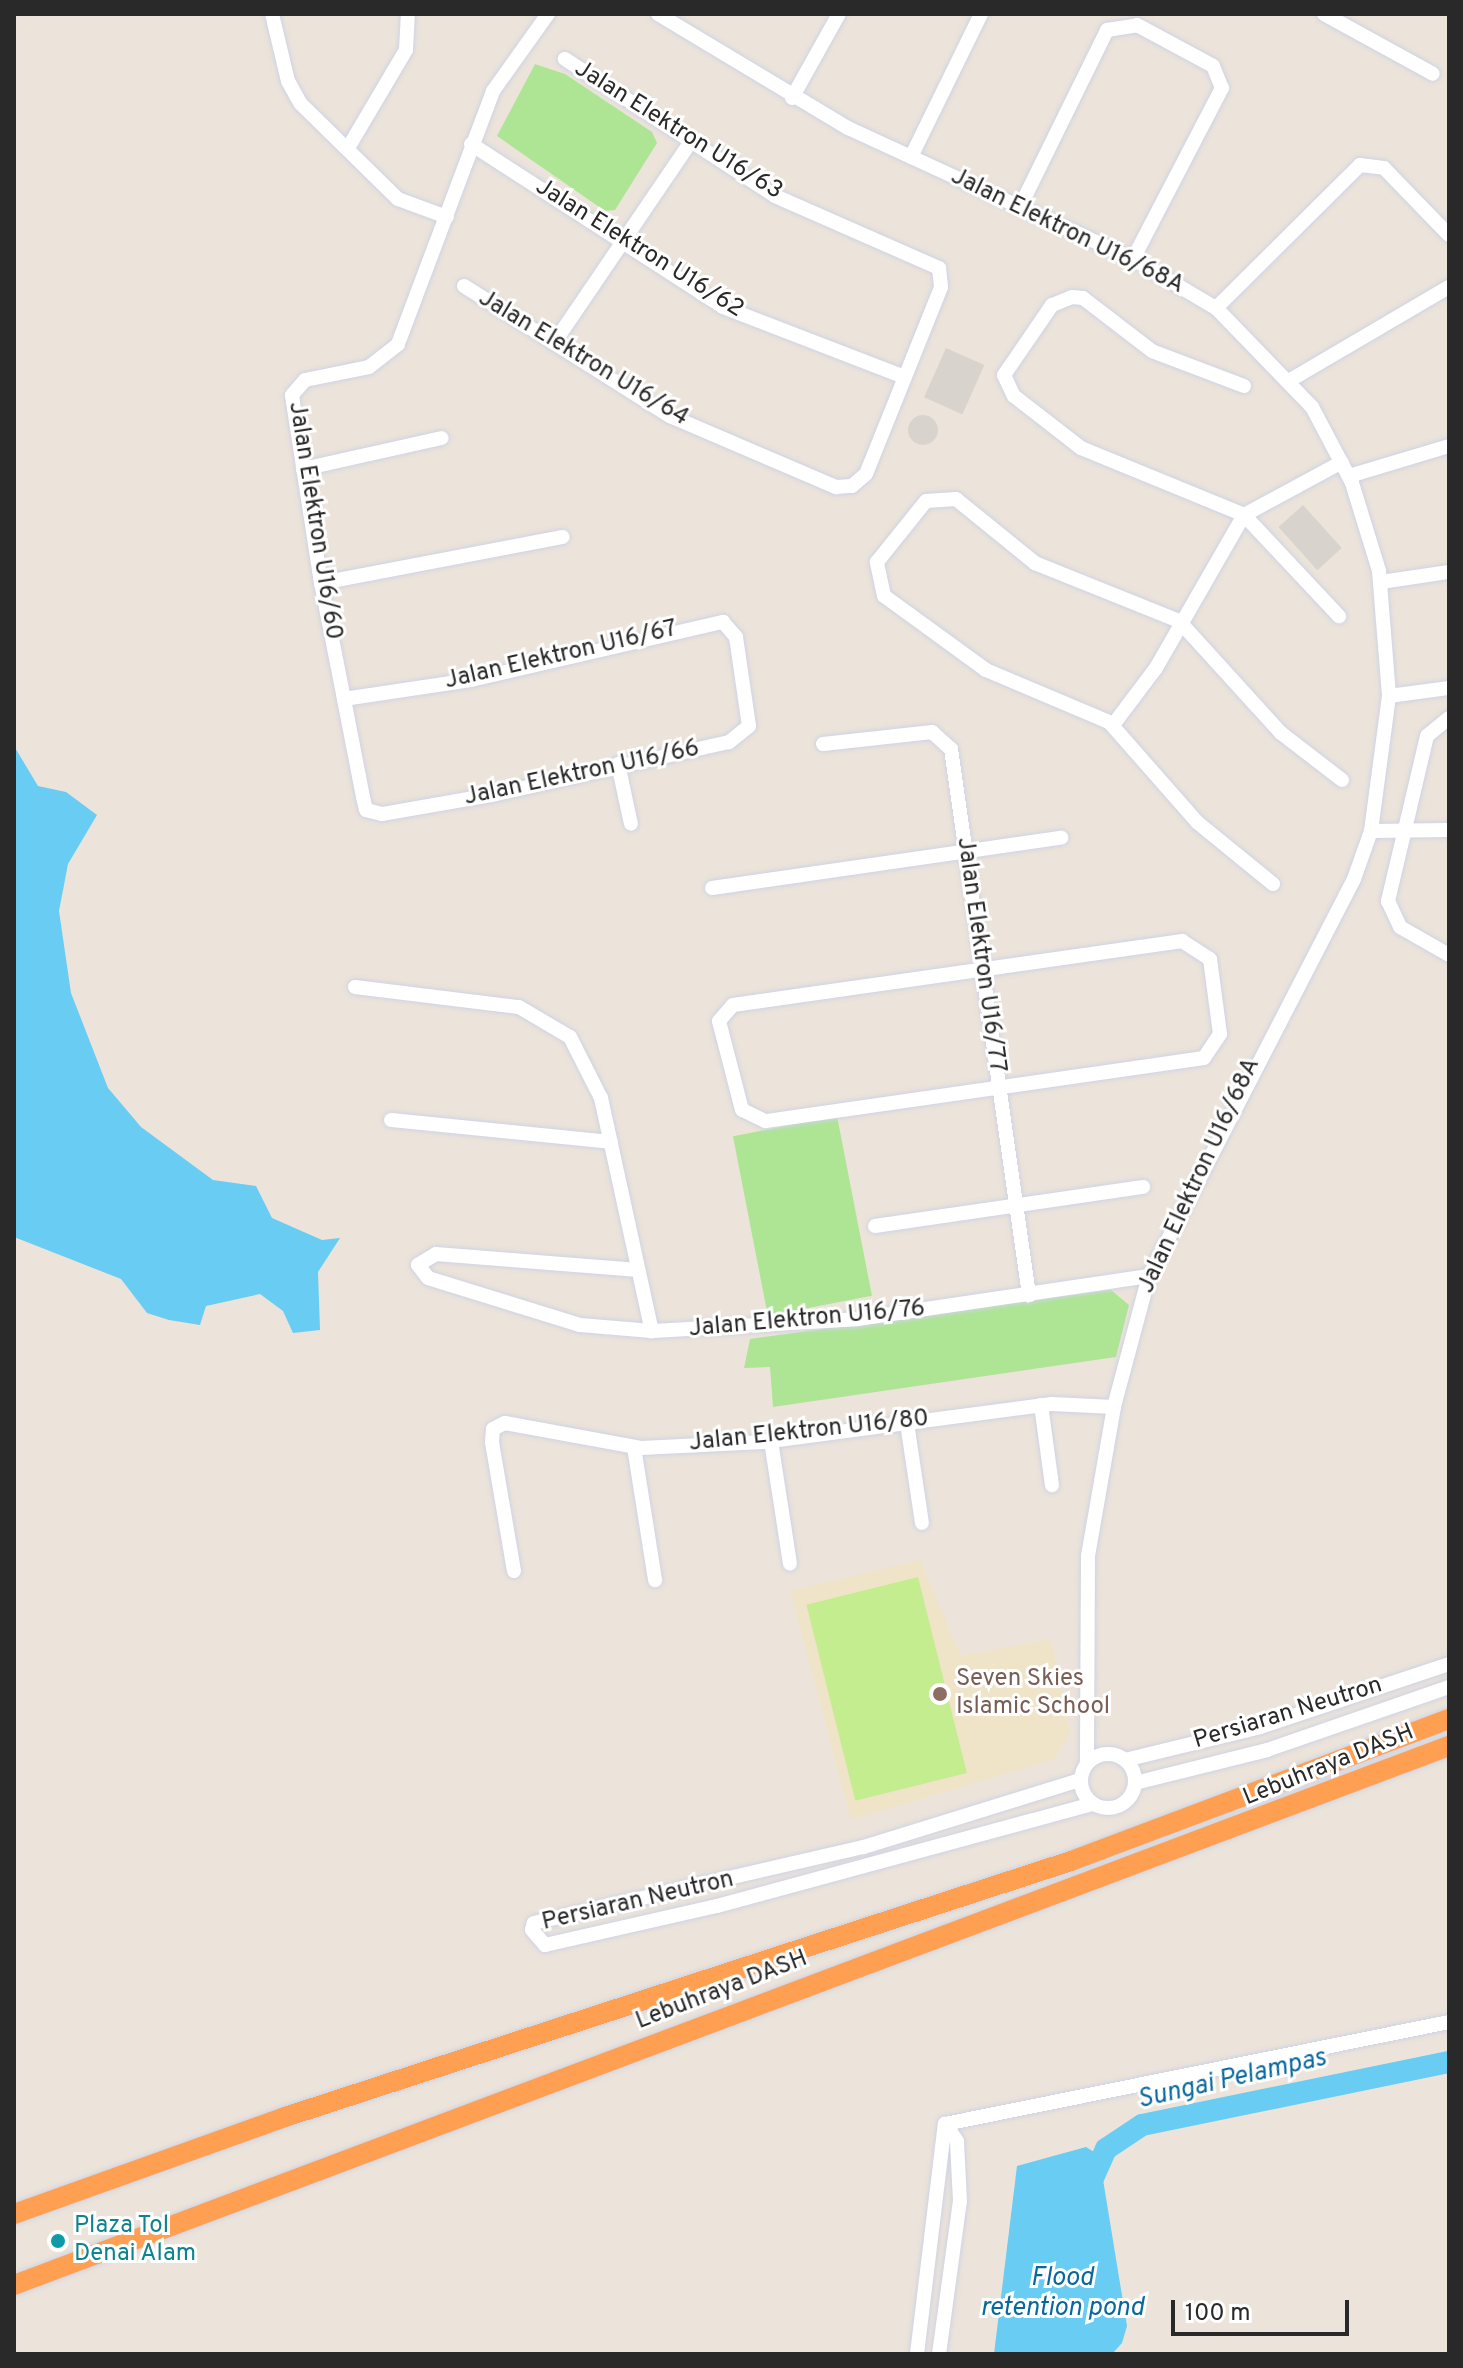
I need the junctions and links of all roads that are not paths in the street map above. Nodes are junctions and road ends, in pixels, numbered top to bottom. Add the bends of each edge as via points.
1 (272, 14) edge
2 (408, 14) edge
3 (548, 14) edge
4 (658, 14) edge
5 (839, 14) edge
6 (981, 14) edge
7 (1324, 14) edge
8 (1354, 14) edge
9 (1358, 32) junction
10 (565, 59) dead end
11 (1433, 74) dead end
12 (792, 98) junction
13 (690, 143) junction
14 (471, 144) junction
15 (348, 148) junction
16 (911, 157) junction
17 (1020, 207) junction
18 (447, 217) junction
19 (1449, 235) edge
20 (623, 242) junction
21 (1133, 259) junction
22 (464, 286) dead end
23 (1449, 287) edge
24 (1216, 308) junction
25 (554, 343) junction
26 (902, 376) junction
27 (1292, 379) junction
28 (1244, 386) dead end
29 (442, 438) dead end
30 (1449, 446) edge
31 (1342, 462) junction
32 (303, 469) junction
33 (1349, 476) junction
34 (1244, 515) junction
35 (563, 537) dead end
36 (1449, 572) edge
37 (1381, 582) junction
38 (321, 583) junction
39 (1339, 616) dead end
40 (1179, 621) junction
41 (742, 671) joint
42 (1449, 688) edge
43 (1389, 696) junction
44 (344, 699) junction
45 (1449, 718) edge
46 (1113, 725) junction
47 (823, 744) dead end
48 (618, 764) junction
49 (1342, 780) dead end
50 (363, 797) joint
51 (631, 824) dead end
52 (1449, 830) edge
53 (1371, 831) junction
54 (1409, 832) junction
55 (1061, 838) dead end
56 (966, 851) junction
57 (1273, 884) dead end
58 (712, 888) dead end
59 (1449, 955) edge
60 (982, 969) junction
61 (355, 987) dead end
62 (999, 1087) junction
63 (391, 1120) dead end
64 (611, 1142) junction
65 (1143, 1187) dead end
66 (1016, 1206) junction
67 (875, 1226) dead end
68 (638, 1270) junction
69 (1149, 1276) junction
70 (1029, 1295) junction
71 (652, 1331) junction
72 (1041, 1405) junction
73 (1114, 1407) junction
74 (907, 1423) junction
75 (771, 1441) junction
76 (634, 1447) junction
77 (1052, 1485) dead end
78 (922, 1523) dead end
79 (790, 1564) dead end
80 (514, 1571) dead end
81 (655, 1580) dead end
82 (1449, 1664) edge
83 (1449, 1687) edge
84 (1449, 1719) edge
85 (1092, 1726) junction
86 (1449, 1746) edge
87 (1119, 1757) junction
88 (1087, 1763) junction
89 (1080, 1780) junction
90 (1135, 1783) junction
91 (1093, 1804) junction
92 (1449, 2022) edge
93 (945, 2124) junction
94 (14, 2214) edge
95 (14, 2285) edge
96 (917, 2354) edge
97 (939, 2354) edge

1 - 15 street via 291,91
2 - 15 street via 406,50
3 - 14 street, Jalan Elektron U16/60 via 512,57
4 - 12 street, Jalan Elektron U16/68A
5 - 12 street
6 - 16 street
7 - 9 street
8 - 9 street
9 - 11 street
10 - 13 street, Jalan Elektron U16/63
12 - 16 street, Jalan Elektron U16/68A
13 - 20 street
13 - 26 street, Jalan Elektron U16/63 via 775,196 926,257 939,268 941,287
14 - 18 street, Jalan Elektron U16/60
14 - 20 street, Jalan Elektron U16/62
15 - 18 street via 398,199
16 - 17 street, Jalan Elektron U16/68A
17 - 21 street, Jalan Elektron U16/68A
17 - 21 street via 1107,30 1137,25 1213,66 1222,88
18 - 32 street, Jalan Elektron U16/60 via 398,344 369,367 296,385
19 - 24 street via 1384,168 1360,165
20 - 25 street
20 - 26 street, Jalan Elektron U16/62 via 723,307
21 - 24 street, Jalan Elektron U16/68A
22 - 25 street, Jalan Elektron U16/64
23 - 27 street
24 - 27 street, Jalan Elektron U16/68A
25 - 26 street, Jalan Elektron U16/64 via 670,416 836,487 852,486 866,474
27 - 31 street, Jalan Elektron U16/68A
28 - 34 street via 1152,351 1083,298 1052,305 1005,363 1014,396 1081,448
29 - 32 street
30 - 33 street
31 - 33 street, Jalan Elektron U16/68A
31 - 34 street
32 - 38 street, Jalan Elektron U16/60
33 - 37 street, Jalan Elektron U16/68A
34 - 39 street
34 - 40 street
35 - 38 street
36 - 37 street
37 - 43 street, Jalan Elektron U16/68A
38 - 44 street, Jalan Elektron U16/60
40 - 46 street
40 - 46 street via 1035,563 950,496 926,501 877,562 884,596 986,670
40 - 49 street via 1281,733
41 - 44 street, Jalan Elektron U16/67 via 731,627 712,621 471,680
41 - 48 street, Jalan Elektron U16/66 via 750,716 740,739
42 - 43 street
43 - 53 street, Jalan Elektron U16/68A
44 - 50 street, Jalan Elektron U16/60
45 - 54 street via 1427,736
46 - 57 street via 1197,822
47 - 56 street, Jalan Elektron U16/77 via 924,732 944,739
48 - 50 street, Jalan Elektron U16/66 via 382,814 366,810
48 - 51 street
52 - 54 street
53 - 54 street
53 - 69 street, Jalan Elektron U16/68A via 1354,879
54 - 59 street via 1388,909 1400,927
55 - 56 street
56 - 58 street
56 - 60 street, Jalan Elektron U16/77
60 - 62 street, Jalan Elektron U16/77
60 - 62 street via 1182,941 1206,952 1217,999 1219,1043 1204,1058
60 - 62 street via 733,1005 719,1021 742,1110 765,1121
61 - 64 street via 493,1002 553,1022 582,1054
62 - 66 street, Jalan Elektron U16/77
63 - 64 street
64 - 68 street
65 - 66 street
66 - 67 street
66 - 70 street, Jalan Elektron U16/77
68 - 71 street
68 - 71 street, Jalan Elektron U16/76 via 436,1254 418,1265 428,1278 580,1325
69 - 70 street, Jalan Elektron U16/76
69 - 73 street, Jalan Elektron U16/68A
70 - 71 street, Jalan Elektron U16/76 via 742,1331
72 - 73 street, Jalan Elektron U16/80
72 - 74 street, Jalan Elektron U16/80
72 - 77 street
73 - 85 street, Jalan Elektron U16/68A via 1088,1556 1083,1642
74 - 75 street, Jalan Elektron U16/80
74 - 78 street
75 - 76 street, Jalan Elektron U16/80
75 - 79 street
76 - 80 street, Jalan Elektron U16/80 via 505,1423 493,1429
76 - 81 street
82 - 87 street, Persiaran Neutron via 1260,1727
83 - 90 street, Persiaran Neutron via 1267,1750
84 - 94 highway, Lebuhraya DASH via 1219,1809 285,2117
85 - 87 street
85 - 88 street, Jalan Elektron U16/68A
86 - 95 highway, Lebuhraya DASH
87 - 88 street
87 - 90 street
88 - 89 street
89 - 91 street
89 - 91 street, Persiaran Neutron via 863,1847 534,1923 532,1930 545,1945 717,1906
90 - 91 street via 1120,1806
92 - 93 street
93 - 96 street
93 - 97 street via 957,2141 960,2201

